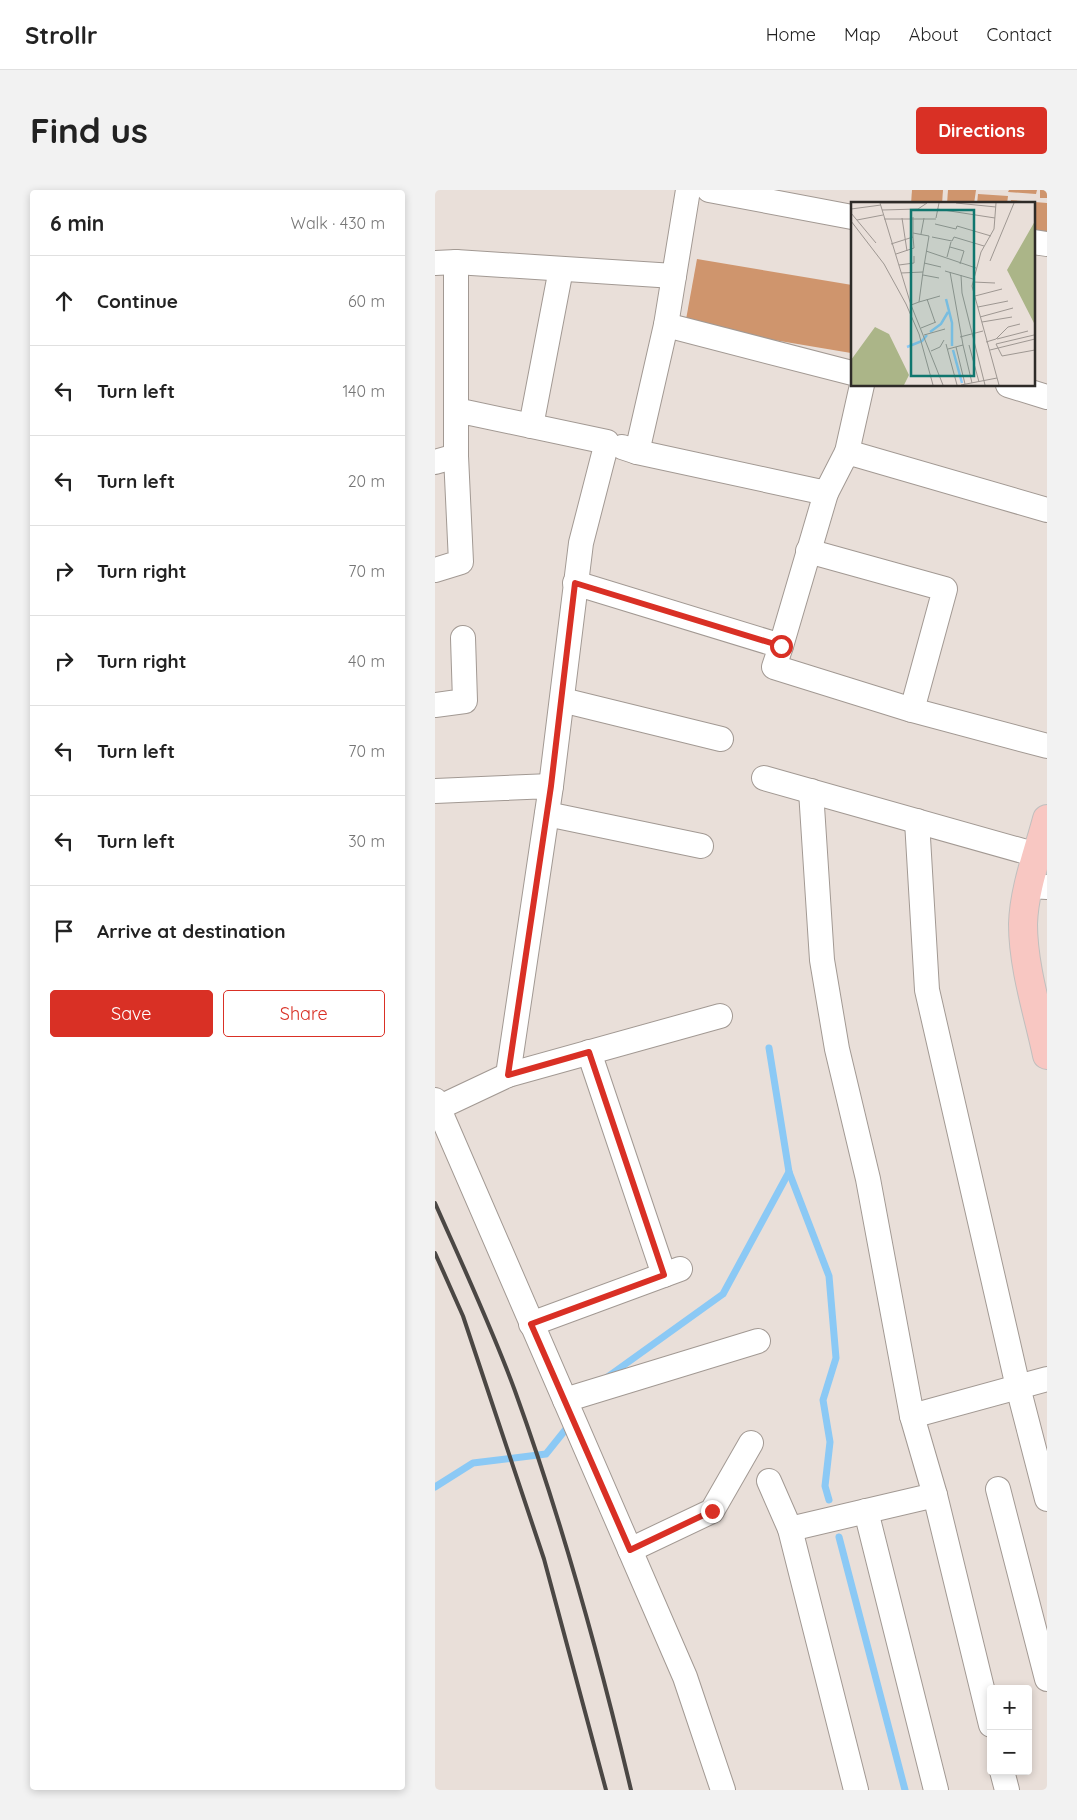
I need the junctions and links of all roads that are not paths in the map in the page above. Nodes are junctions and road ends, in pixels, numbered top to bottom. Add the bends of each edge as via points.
1 (688, 190) edge
2 (709, 190) edge
3 (851, 217) edge
4 (445, 262) edge
5 (561, 269) junction
6 (674, 276) junction
7 (666, 324) junction
8 (851, 373) edge
9 (862, 386) edge
10 (1011, 386) edge
11 (1047, 397) edge
12 (457, 410) junction
13 (531, 426) junction
14 (607, 442) junction
15 (637, 452) junction
16 (847, 452) junction
17 (446, 459) edge
18 (826, 493) junction
19 (1047, 510) edge
20 (808, 551) junction
21 (435, 570) edge
22 (575, 583) junction
23 (463, 638) dead end
24 (781, 646) junction
25 (562, 700) junction
26 (435, 705) edge
27 (912, 710) junction
28 (721, 739) dead end
29 (1047, 746) edge
30 (765, 778) dead end
31 (551, 786) junction
32 (435, 790) edge
33 (811, 791) junction
34 (547, 814) junction
35 (1047, 820) edge
36 (917, 821) junction
37 (701, 846) dead end
38 (1037, 855) junction
39 (1038, 887) edge
40 (719, 1016) dead end
41 (1043, 1017) edge
42 (589, 1052) junction
43 (1047, 1055) edge
44 (508, 1075) junction
45 (436, 1104) edge
46 (531, 1324) junction
47 (758, 1341) dead end
48 (1047, 1379) edge
49 (1018, 1387) junction
50 (565, 1400) junction
51 (912, 1416) junction
52 (751, 1443) dead end
53 (769, 1481) dead end
54 (998, 1489) dead end
55 (935, 1495) junction
56 (1047, 1499) edge
57 (866, 1511) junction
58 (790, 1529) junction
59 (630, 1550) junction
60 (1047, 1679) edge
61 (987, 1709) edge
62 (1003, 1775) edge
63 (723, 1790) edge
64 (856, 1790) edge
65 (936, 1790) edge
66 (1007, 1790) edge

1 - 6 street
2 - 3 street
4 - 5 street
4 - 12 street
5 - 6 street
5 - 13 street
6 - 7 street
7 - 8 street
7 - 15 street
9 - 16 street
10 - 11 street
12 - 13 street
12 - 17 street
13 - 14 street
14 - 15 street
14 - 22 street via 581,543
15 - 18 street
16 - 18 street
16 - 19 street
17 - 21 street via 461,562
18 - 20 street
20 - 24 street
20 - 27 street via 945,589
22 - 24 street
22 - 25 street
23 - 26 street via 465,701
24 - 27 street via 775,667
25 - 28 street
25 - 31 street
27 - 29 street
30 - 33 street
31 - 32 street
31 - 34 street
33 - 36 street
33 - 51 street via 822,960 837,1049 870,1189
34 - 37 street
34 - 44 street
35 - 38 main road
36 - 38 street
36 - 49 street via 927,990
38 - 39 main road
39 - 41 main road via 1023,922 1024,951
40 - 42 street
41 - 43 main road
42 - 44 street
42 - 46 street via 672,1272
44 - 45 street
45 - 46 street
46 - 50 street
47 - 50 street
48 - 49 street
49 - 51 street
49 - 56 street
50 - 59 street
51 - 55 street
52 - 59 street via 712,1511
53 - 58 street
54 - 60 street
55 - 57 street
55 - 61 street
57 - 58 street
57 - 65 street
58 - 64 street
59 - 63 street via 685,1677
62 - 66 street

